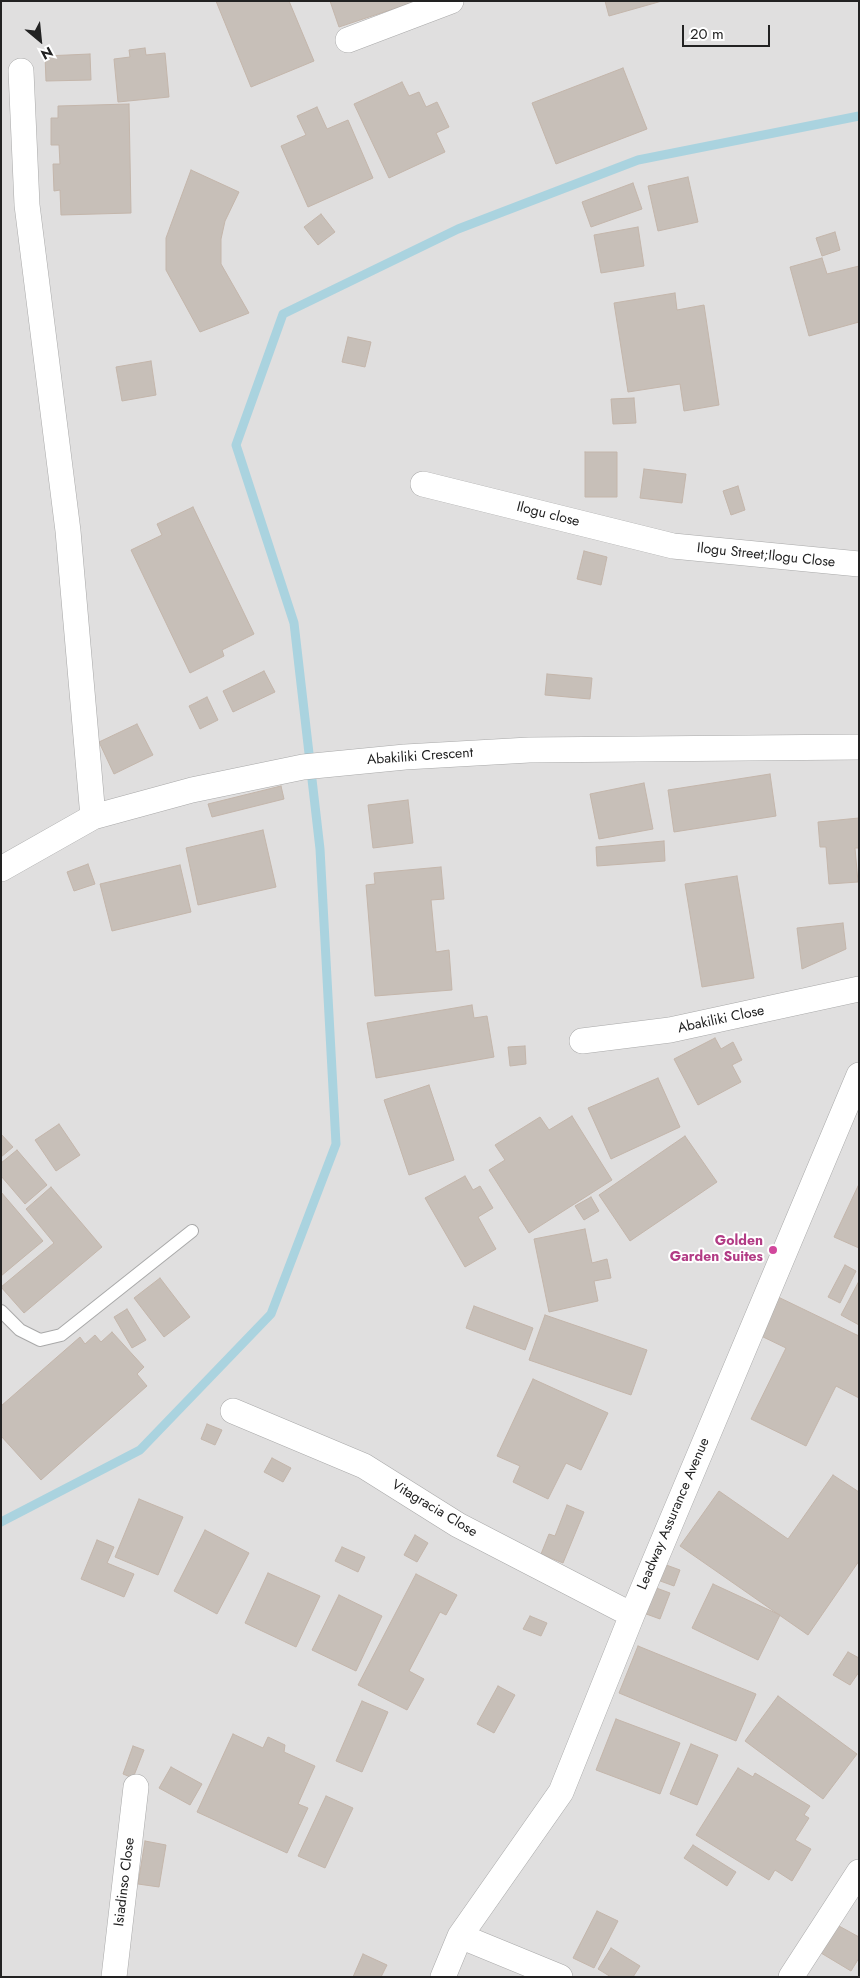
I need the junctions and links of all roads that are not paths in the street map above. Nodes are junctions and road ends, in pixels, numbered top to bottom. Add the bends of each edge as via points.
1 (451, 1) edge
2 (348, 40) dead end
3 (22, 71) dead end
4 (423, 484) dead end
5 (674, 546) joint
6 (859, 564) edge
7 (859, 747) edge
8 (93, 817) junction
9 (1, 869) edge
10 (859, 989) edge
11 (582, 1041) dead end
12 (859, 1075) edge
13 (192, 1231) dead end
14 (1, 1311) edge
15 (233, 1411) dead end
16 (632, 1615) junction
17 (136, 1787) dead end
18 (859, 1872) edge
19 (460, 1936) junction
20 (114, 1977) edge
21 (443, 1977) edge
22 (560, 1977) edge
23 (790, 1977) edge

1 - 2 street
3 - 8 street via 27,205 68,531
4 - 5 street, Ilogu close
5 - 6 street, Ilogu Street;Ilogu Close
7 - 8 street, Abakiliki Crescent via 529,750 405,756 303,767 192,790
8 - 9 street, Abakiliki Crescent
10 - 11 street, Abakiliki Close via 670,1030
12 - 16 street, Leadway Assurance Avenue
13 - 14 lane via 61,1335 40,1340 20,1330
15 - 16 street, Vitagracia Close via 364,1466 458,1525
16 - 19 street, Leadway Assurance Avenue via 561,1792
17 - 20 street, Isiadinso Close
18 - 23 street
19 - 21 street, Leadway Assurance Avenue
19 - 22 street

